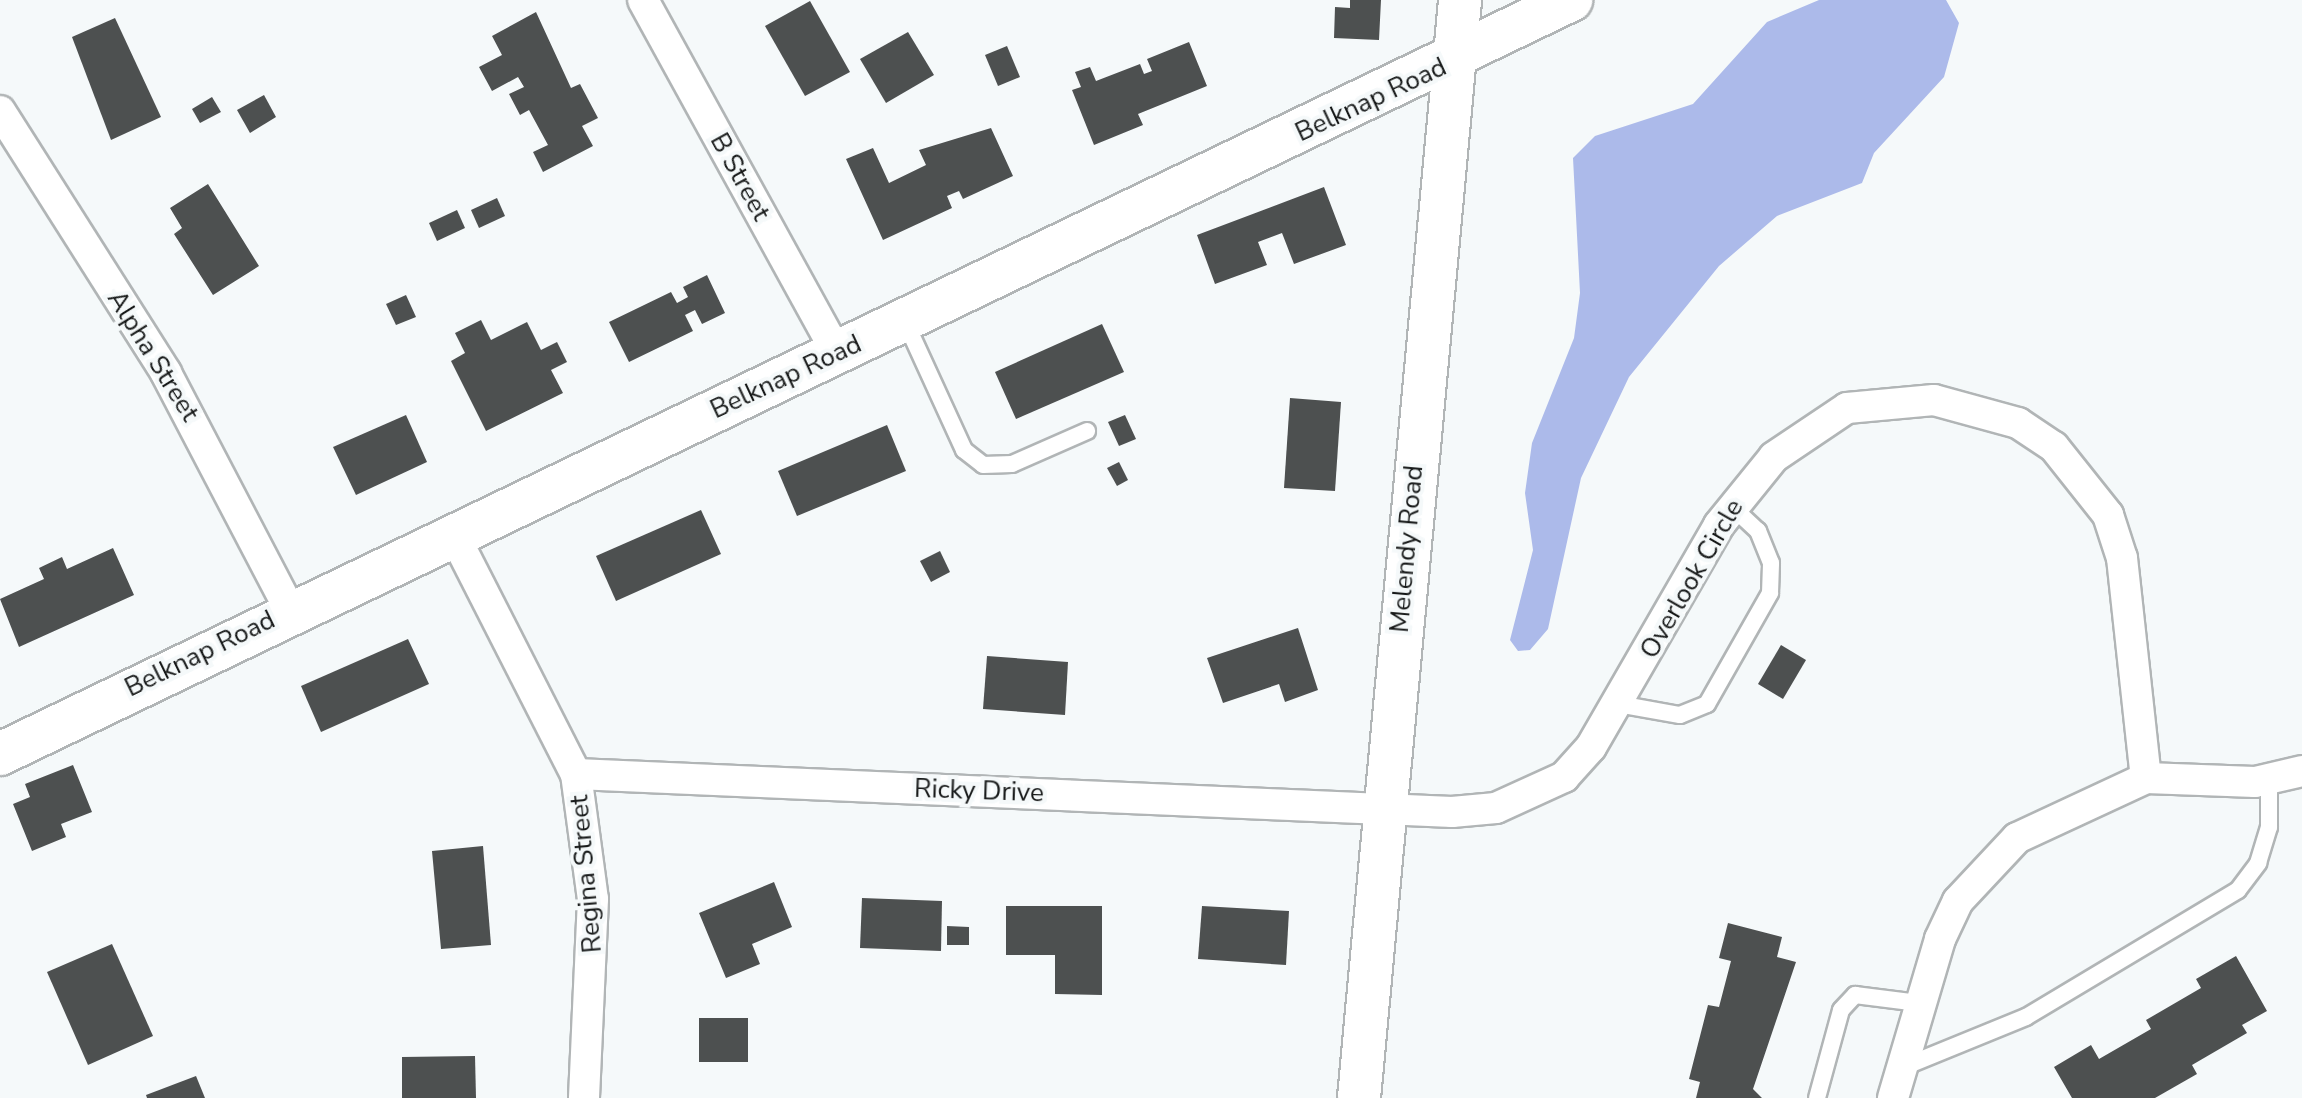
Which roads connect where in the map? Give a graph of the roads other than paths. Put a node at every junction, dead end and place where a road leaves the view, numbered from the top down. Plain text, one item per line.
1 (643, 0) edge
2 (1460, 0) edge
3 (1571, 0) edge
4 (1452, 61) junction
5 (0, 111) edge
6 (905, 321) junction
7 (837, 353) junction
8 (1087, 431) dead end
9 (1732, 507) junction
10 (454, 535) junction
11 (290, 610) junction
12 (1618, 704) junction
13 (0, 754) edge
14 (2302, 771) edge
15 (576, 774) junction
16 (2146, 778) junction
17 (2269, 779) junction
18 (1383, 808) junction
19 (1918, 1003) junction
20 (1900, 1069) junction
21 (584, 1098) edge
22 (1359, 1098) edge
23 (1817, 1098) edge
24 (1893, 1098) edge

1 - 7 street, B Street
2 - 4 street, Melendy Road
3 - 4 street, Belknap Road
4 - 6 street, Belknap Road
4 - 18 street, Melendy Road
5 - 11 street, Alpha Street
6 - 7 street, Belknap Road
6 - 8 lane
7 - 10 street, Belknap Road
9 - 12 street, Overlook Circle
9 - 12 lane
9 - 16 street, Overlook Circle
10 - 11 street, Belknap Road
10 - 15 street, Regina Street
11 - 13 street, Belknap Road
12 - 18 street, Overlook Circle
14 - 17 street
15 - 18 street, Ricky Drive
15 - 21 street, Regina Street
16 - 17 street
16 - 19 street
17 - 20 lane
18 - 22 street, Melendy Road
19 - 20 street
19 - 23 lane
20 - 24 street

